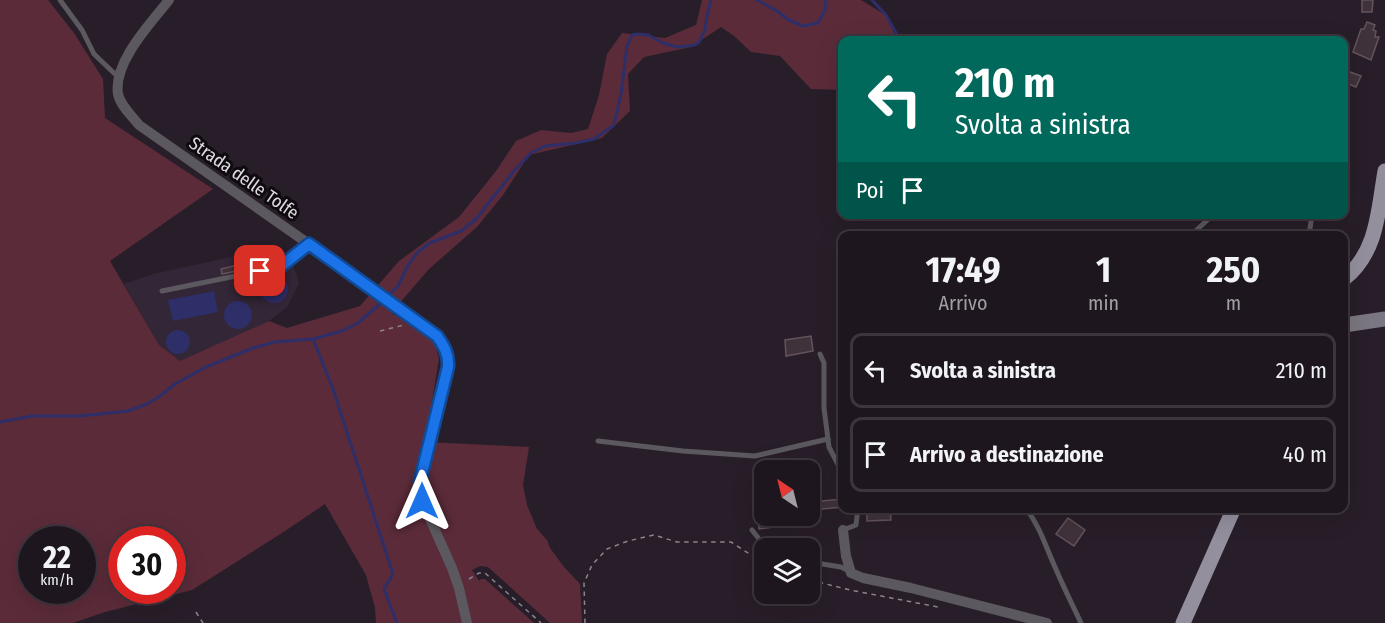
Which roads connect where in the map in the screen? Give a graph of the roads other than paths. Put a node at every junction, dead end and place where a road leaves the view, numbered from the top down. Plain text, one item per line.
1 (60, 0) edge
2 (169, 0) edge
3 (119, 78) junction
4 (1385, 171) edge
5 (1209, 219) edge
6 (1195, 231) edge
7 (309, 244) junction
8 (1348, 275) edge
9 (162, 291) dead end
10 (1385, 320) edge
11 (1348, 325) edge
12 (820, 354) dead end
13 (828, 439) junction
14 (598, 441) dead end
15 (838, 465) edge
16 (857, 513) edge
17 (1030, 513) edge
18 (1232, 513) edge
19 (752, 530) dead end
20 (843, 530) joint
21 (758, 538) edge
22 (820, 564) edge
23 (851, 573) junction
24 (467, 623) edge
25 (1047, 623) edge
26 (1081, 623) edge
27 (1183, 623) edge

1 - 3 lane
2 - 3 street
3 - 7 street, Strada delle Tolfe
4 - 8 main road
5 - 6 lane
7 - 9 lane
7 - 24 street, Strada delle Tolfe
10 - 11 street
12 - 13 lane
13 - 14 lane
13 - 15 lane
16 - 20 lane
17 - 26 lane
18 - 27 main road
19 - 21 lane
20 - 23 street
22 - 23 lane
23 - 25 street

